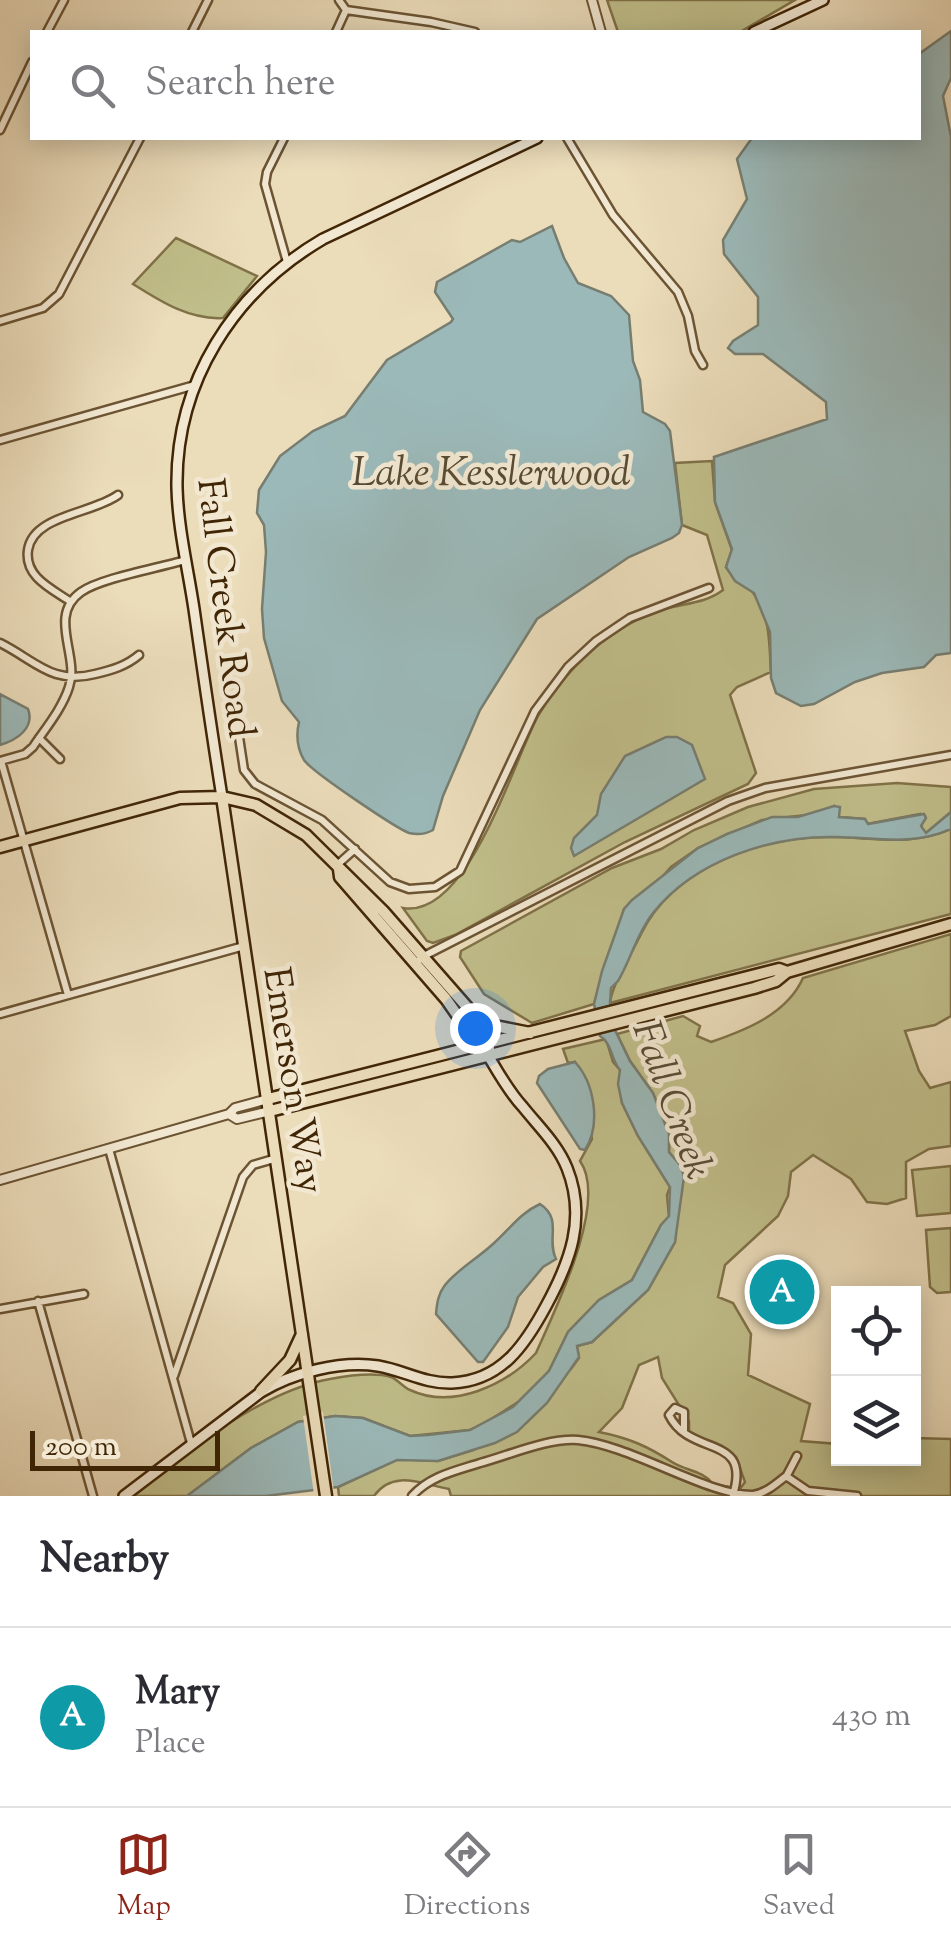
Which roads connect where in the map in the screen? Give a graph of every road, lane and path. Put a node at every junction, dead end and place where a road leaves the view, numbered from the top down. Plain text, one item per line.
1 (64, 0) edge
2 (208, 0) edge
3 (339, 0) edge
4 (592, 0) edge
5 (817, 1) edge
6 (346, 10) junction
7 (49, 30) edge
8 (193, 30) edge
9 (337, 30) edge
10 (466, 30) edge
11 (600, 30) edge
12 (758, 30) edge
13 (30, 66) edge
14 (0, 130) edge
15 (139, 140) edge
16 (283, 140) edge
17 (534, 140) edge
18 (569, 140) edge
19 (286, 262) junction
20 (0, 321) edge
21 (703, 365) dead end
22 (195, 385) junction
23 (0, 440) edge
24 (118, 495) dead end
25 (186, 560) junction
26 (709, 588) dead end
27 (71, 602) junction
28 (0, 643) edge
29 (139, 655) dead end
30 (72, 678) junction
31 (237, 724) dead end
32 (40, 738) junction
33 (951, 755) edge
34 (60, 759) dead end
35 (0, 761) edge
36 (222, 797) junction
37 (24, 840) junction
38 (0, 848) edge
39 (355, 850) junction
40 (338, 868) junction
41 (951, 924) edge
42 (244, 946) junction
43 (420, 960) junction
44 (68, 996) junction
45 (467, 1007) junction
46 (0, 1014) edge
47 (576, 1028) junction
48 (531, 1034) junction
49 (486, 1050) junction
50 (269, 1105) junction
51 (109, 1150) junction
52 (277, 1158) junction
53 (0, 1180) edge
54 (84, 1294) dead end
55 (38, 1301) junction
56 (0, 1309) edge
57 (302, 1334) junction
58 (308, 1373) junction
59 (174, 1377) junction
60 (261, 1392) junction
61 (684, 1430) dead end
62 (191, 1444) junction
63 (798, 1456) dead end
64 (786, 1477) junction
65 (734, 1495) edge
66 (93, 1496) edge
67 (124, 1496) edge
68 (326, 1496) edge
69 (412, 1496) edge
70 (857, 1496) edge

1 - 7 street
2 - 8 street
3 - 6 street
4 - 11 street
5 - 12 main road
6 - 9 street
6 - 10 street
13 - 14 street
15 - 20 street
16 - 19 street
17 - 19 main road, Fall Creek Road
18 - 21 street
19 - 22 main road, Fall Creek Road
22 - 23 street
22 - 25 main road, Fall Creek Road
24 - 27 street
25 - 27 street
25 - 36 main road, Fall Creek Road
26 - 39 street
27 - 30 street
28 - 30 street
29 - 30 street
30 - 32 street
31 - 39 street
32 - 34 street
32 - 35 street
33 - 43 street
35 - 37 street
36 - 37 main road
36 - 40 main road
36 - 42 main road, Emerson Way
37 - 38 main road
37 - 44 street
39 - 40 street
40 - 43 main road
41 - 47 main road
42 - 44 street
42 - 50 main road, Emerson Way
43 - 45 main road
43 - 49 main road
44 - 46 street
45 - 48 main road
45 - 49 main road
47 - 48 main road
47 - 49 main road
48 - 49 main road
49 - 50 main road
49 - 58 main road
50 - 51 street
50 - 52 main road, Emerson Way
51 - 53 street
51 - 59 street
52 - 57 main road, Emerson Way
52 - 59 street
54 - 55 street
55 - 56 street
55 - 66 street
57 - 58 main road, Emerson Way
57 - 60 main road
58 - 60 main road
58 - 68 main road, Emerson Way
59 - 62 street
60 - 62 main road
61 - 65 street
62 - 67 main road
63 - 64 street
64 - 65 street
64 - 70 street
65 - 69 street

